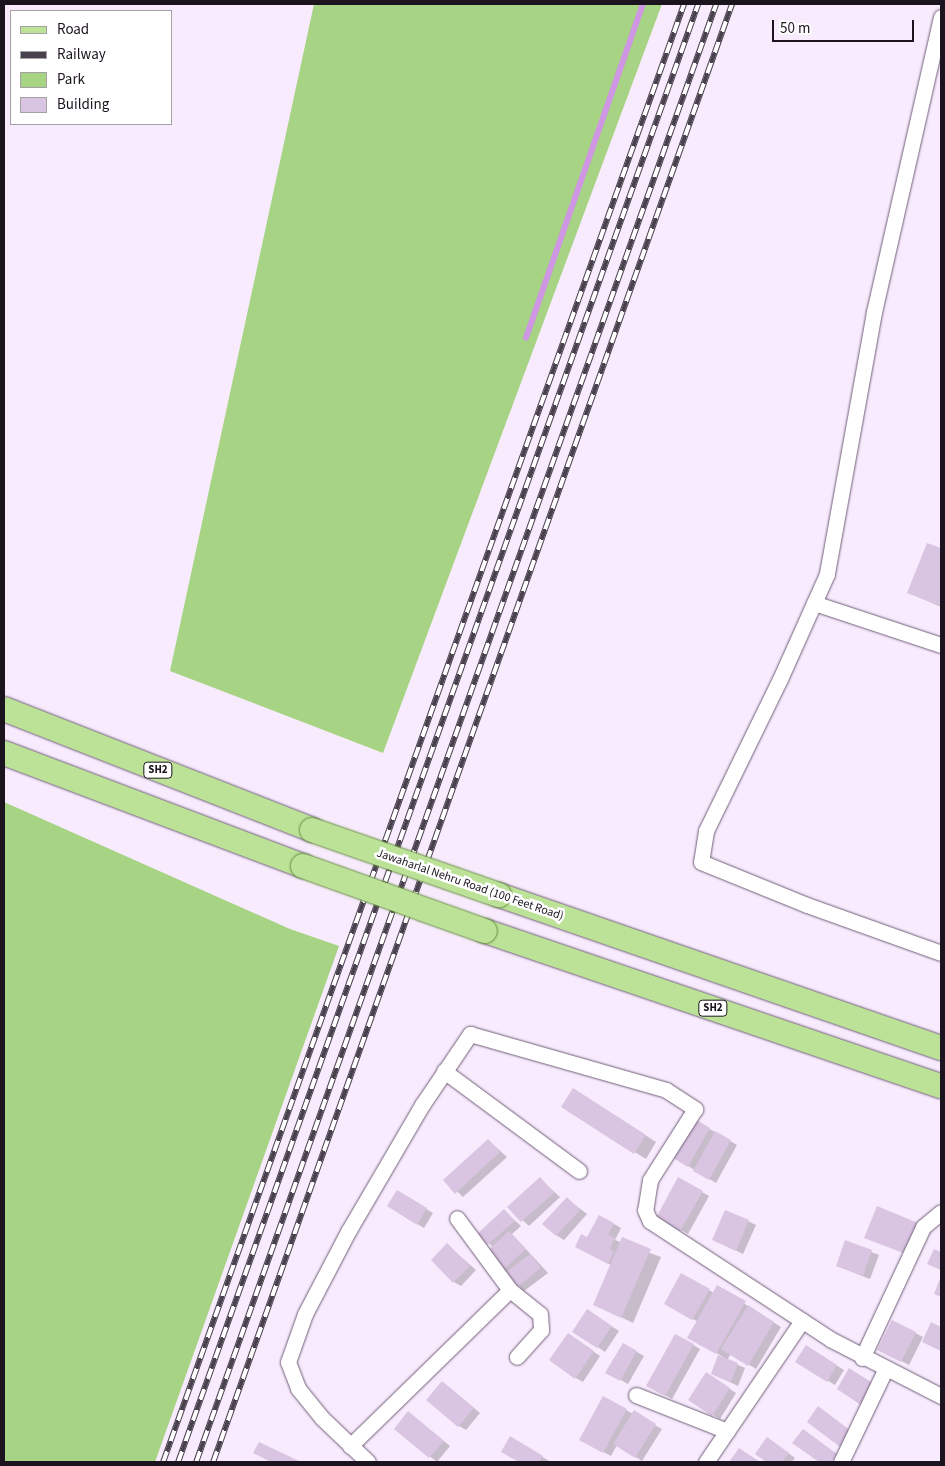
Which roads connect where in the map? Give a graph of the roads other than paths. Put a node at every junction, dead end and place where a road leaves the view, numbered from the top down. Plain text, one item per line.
1 (941, 17) edge
2 (814, 603) junction
3 (941, 645) edge
4 (4, 709) edge
5 (4, 753) edge
6 (941, 953) edge
7 (941, 1048) edge
8 (444, 1071) junction
9 (941, 1086) edge
10 (579, 1171) dead end
11 (941, 1212) edge
12 (457, 1218) dead end
13 (510, 1290) junction
14 (802, 1321) junction
15 (517, 1357) dead end
16 (862, 1358) junction
17 (885, 1370) junction
18 (636, 1395) dead end
19 (941, 1396) edge
20 (727, 1431) junction
21 (350, 1446) junction
22 (368, 1462) edge
23 (706, 1462) edge
24 (841, 1462) edge

1 - 2 street
2 - 3 street
2 - 6 street
4 - 7 main road, Jawaharlal Nehru Road (100 Feet Road) / SH2, bridge
5 - 9 main road, SH2, bridge
8 - 10 street
8 - 14 street
8 - 21 street
11 - 16 street
12 - 13 street
13 - 15 street
13 - 21 street
14 - 16 street
14 - 20 street
16 - 17 street
17 - 19 street
17 - 24 street
18 - 20 street
20 - 23 street
21 - 22 street

